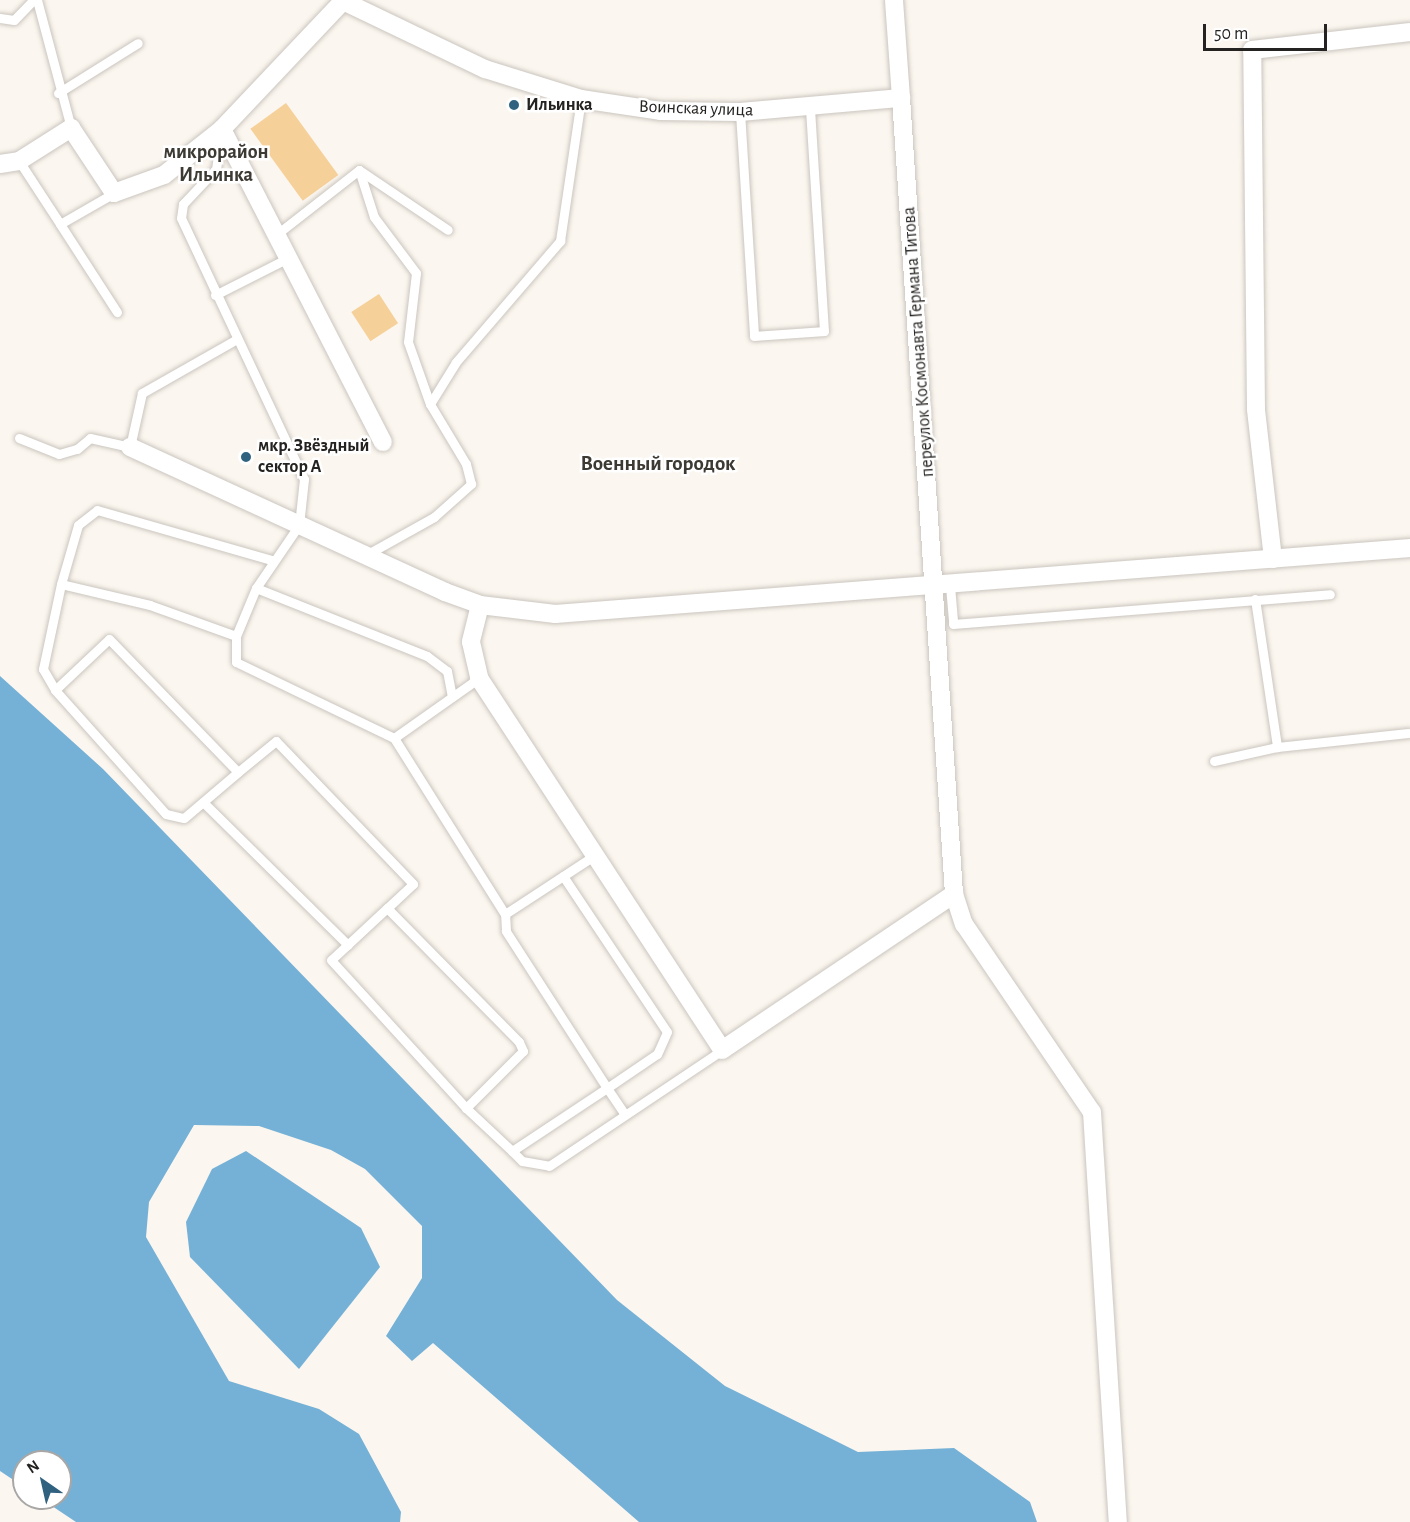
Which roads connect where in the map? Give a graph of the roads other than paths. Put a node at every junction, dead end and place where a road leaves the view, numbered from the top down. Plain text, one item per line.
1 (35, 0) edge
2 (894, 0) edge
3 (342, 1) edge
4 (0, 18) edge
5 (1410, 32) edge
6 (138, 43) dead end
7 (58, 93) junction
8 (901, 98) junction
9 (581, 99) junction
10 (810, 108) junction
11 (740, 112) junction
12 (71, 128) junction
13 (222, 129) junction
14 (19, 161) junction
15 (0, 164) edge
16 (359, 170) junction
17 (114, 193) junction
18 (60, 224) junction
19 (448, 230) dead end
20 (277, 234) junction
21 (288, 258) junction
22 (215, 295) junction
23 (117, 312) dead end
24 (237, 339) junction
25 (430, 404) junction
26 (19, 438) dead end
27 (383, 442) dead end
28 (130, 447) junction
29 (299, 525) junction
30 (1410, 548) edge
31 (366, 555) junction
32 (271, 560) junction
33 (1273, 560) junction
34 (61, 584) junction
35 (943, 586) junction
36 (256, 588) junction
37 (1330, 594) dead end
38 (1256, 599) junction
39 (480, 605) junction
40 (236, 636) junction
41 (479, 678) junction
42 (55, 690) junction
43 (452, 697) junction
44 (1408, 734) dead end
45 (394, 738) junction
46 (1277, 747) junction
47 (1214, 761) dead end
48 (238, 772) junction
49 (204, 803) junction
50 (595, 855) junction
51 (563, 876) junction
52 (954, 894) junction
53 (387, 908) junction
54 (505, 914) junction
55 (348, 945) junction
56 (722, 1050) junction
57 (607, 1088) junction
58 (466, 1108) junction
59 (626, 1115) junction
60 (512, 1151) junction
61 (1118, 1522) edge

1 - 4 lane
1 - 7 lane
2 - 8 street
3 - 9 street, Воинская улица
3 - 13 street
5 - 33 street
6 - 7 lane
7 - 12 lane
8 - 10 street, Воинская улица
8 - 35 street, переулок Космонавта Германа Титова
9 - 11 street, Воинская улица
9 - 25 lane
10 - 11 street, Воинская улица
10 - 11 lane
12 - 14 street
12 - 17 street
13 - 17 street
13 - 20 street
13 - 22 lane
14 - 15 street
14 - 18 lane
16 - 19 lane
16 - 20 lane
16 - 25 lane
17 - 18 lane
18 - 23 lane
20 - 21 street
21 - 22 lane
21 - 27 street
22 - 24 lane
24 - 28 lane
24 - 29 lane
25 - 31 lane
26 - 28 lane
28 - 29 street
29 - 31 street
29 - 32 lane
30 - 33 street
31 - 39 street
32 - 34 lane
32 - 36 lane
33 - 35 street
34 - 40 lane
34 - 42 lane
35 - 38 lane
35 - 39 street
35 - 52 street, переулок Космонавта Германа Титова
36 - 40 lane
36 - 43 lane
37 - 38 lane
38 - 46 lane
39 - 41 street
40 - 45 lane
41 - 43 lane
41 - 50 street
42 - 48 lane
42 - 49 lane
43 - 45 lane
44 - 46 lane
45 - 54 lane
46 - 47 lane
48 - 49 lane
48 - 53 lane
49 - 55 lane
50 - 51 lane
50 - 56 street
51 - 54 lane
51 - 57 lane
52 - 56 street
52 - 61 street, переулок Космонавта Германа Титова
53 - 55 lane
53 - 58 lane
54 - 57 lane
55 - 58 lane
56 - 59 lane
57 - 59 lane
57 - 60 lane
58 - 60 lane
59 - 60 lane

